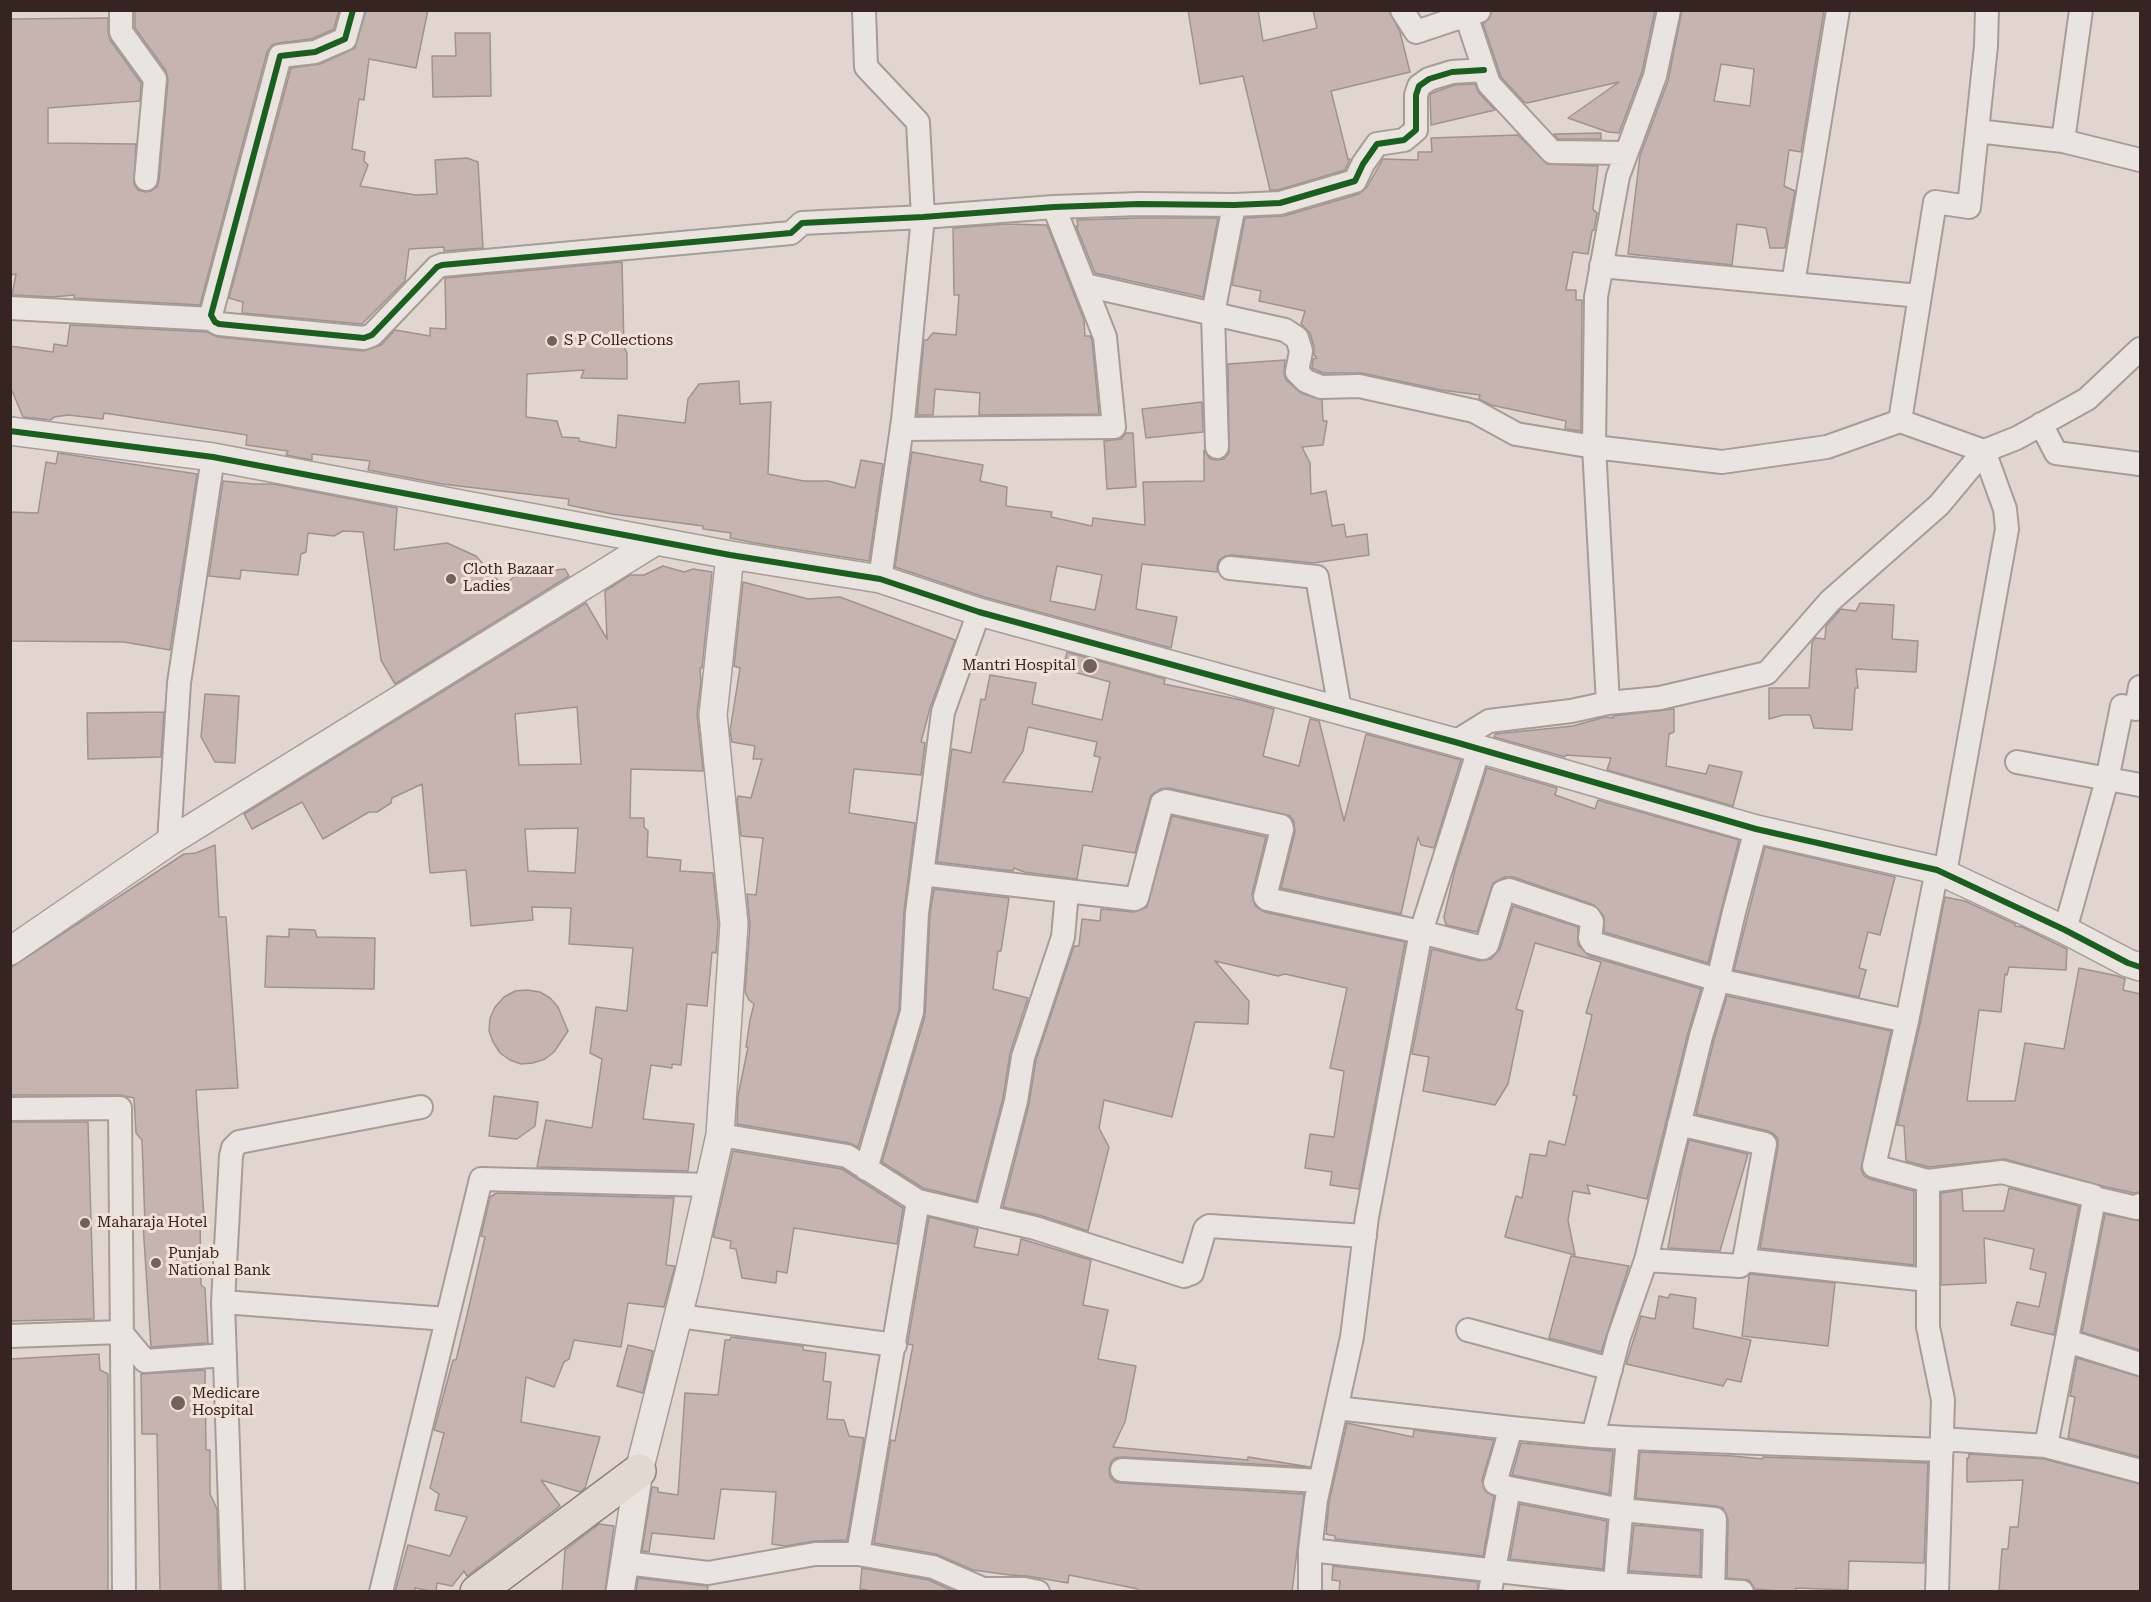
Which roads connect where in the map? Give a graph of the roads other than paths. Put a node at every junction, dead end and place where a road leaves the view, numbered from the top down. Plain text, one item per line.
1 (121, 10) edge
2 (353, 10) edge
3 (864, 10) edge
4 (1402, 10) edge
5 (1669, 10) edge
6 (1838, 10) edge
7 (1987, 10) edge
8 (2080, 10) edge
9 (1473, 13) edge
10 (1484, 70) junction
11 (1977, 131) junction
12 (2063, 141) junction
13 (1626, 153) junction
14 (2140, 160) edge
15 (146, 179) dead end
16 (1234, 205) junction
17 (1054, 207) junction
18 (923, 218) junction
19 (1601, 266) junction
20 (1793, 284) junction
21 (1085, 285) junction
22 (1920, 296) junction
23 (10, 308) edge
24 (1213, 314) junction
25 (212, 319) junction
26 (2140, 349) edge
27 (1900, 421) junction
28 (2041, 424) junction
29 (902, 429) junction
30 (10, 431) edge
31 (1217, 447) dead end
32 (1594, 447) junction
33 (1984, 451) junction
34 (213, 457) junction
35 (2140, 464) edge
36 (656, 541) junction
37 (730, 555) junction
38 (1230, 568) dead end
39 (880, 579) junction
40 (979, 612) junction
41 (2140, 687) edge
42 (1608, 703) junction
43 (1340, 710) junction
44 (1467, 745) junction
45 (2017, 762) dead end
46 (2107, 780) junction
47 (2140, 785) edge
48 (1756, 829) junction
49 (169, 842) junction
50 (1941, 872) junction
51 (922, 874) junction
52 (1067, 892) junction
53 (2065, 930) junction
54 (1421, 932) junction
55 (10, 951) edge
56 (2140, 967) edge
57 (1718, 980) junction
58 (1907, 1021) junction
59 (421, 1107) dead end
60 (10, 1109) edge
61 (1679, 1124) junction
62 (720, 1135) junction
63 (866, 1169) junction
64 (1928, 1181) junction
65 (709, 1185) junction
66 (2094, 1198) junction
67 (918, 1201) junction
68 (2140, 1205) edge
69 (986, 1217) junction
70 (1365, 1236) junction
71 (1646, 1260) junction
72 (1744, 1260) junction
73 (1928, 1280) junction
74 (224, 1302) junction
75 (678, 1316) junction
76 (447, 1319) junction
77 (1468, 1330) dead end
78 (121, 1332) junction
79 (10, 1336) edge
80 (2067, 1341) junction
81 (895, 1344) junction
82 (225, 1355) junction
83 (2140, 1364) edge
84 (1611, 1369) junction
85 (1337, 1408) junction
86 (1511, 1428) junction
87 (1593, 1436) junction
88 (1628, 1438) junction
89 (1942, 1445) junction
90 (2046, 1446) junction
91 (1122, 1470) dead end
92 (639, 1471) junction
93 (2140, 1471) edge
94 (1320, 1481) junction
95 (1509, 1488) junction
96 (1622, 1510) junction
97 (1310, 1550) junction
98 (858, 1554) junction
99 (626, 1563) junction
100 (1491, 1581) edge
101 (1614, 1588) edge
102 (983, 1590) edge
103 (1713, 1591) edge
104 (124, 1592) edge
105 (233, 1592) edge
106 (381, 1592) edge
107 (477, 1592) edge
108 (620, 1592) edge
109 (1038, 1592) edge
110 (1310, 1592) edge
111 (1742, 1592) edge
112 (1937, 1592) edge

1 - 15 street
2 - 25 street
3 - 18 street
4 - 9 street
5 - 13 street
6 - 20 street
7 - 11 street
8 - 12 street
9 - 10 street
10 - 13 street
10 - 16 street
11 - 12 street
11 - 22 street
12 - 14 street
13 - 19 street
16 - 17 street
16 - 24 street
17 - 18 street
17 - 21 street
18 - 25 street
18 - 29 street
19 - 20 street
19 - 32 street
20 - 22 street
21 - 24 street
21 - 29 street
22 - 27 street
23 - 25 street
24 - 31 street
24 - 32 street
26 - 28 street
27 - 32 street
27 - 33 street
28 - 33 street
28 - 35 street
29 - 39 street
30 - 34 street
32 - 42 street
33 - 42 street
33 - 50 street
34 - 36 street
34 - 49 street
36 - 37 street
36 - 49 street
37 - 39 street
37 - 62 street
38 - 43 street
39 - 40 street
40 - 43 street
40 - 51 street
41 - 46 street
42 - 44 street
43 - 44 street
44 - 48 street
44 - 54 street
45 - 46 street
46 - 47 street
46 - 53 street
48 - 50 street
48 - 57 street
49 - 55 street
50 - 53 street
50 - 58 street
51 - 52 street
51 - 63 street
52 - 54 street
52 - 69 street
53 - 56 street
54 - 57 street
54 - 70 street
57 - 58 street
57 - 61 street
58 - 64 street
59 - 74 street
60 - 78 street
61 - 71 street
61 - 72 street
62 - 63 street
62 - 65 street
63 - 67 street
64 - 66 street
64 - 73 street
65 - 75 street
65 - 76 street
66 - 68 street
66 - 80 street
67 - 69 street
67 - 81 street
69 - 70 street
70 - 85 street
71 - 72 street
71 - 84 street
72 - 73 street
73 - 89 street
74 - 76 street
74 - 82 street
75 - 81 street
75 - 92 street
76 - 106 street
77 - 84 street
78 - 79 street
78 - 82 street
78 - 104 street
80 - 83 street
80 - 90 street
81 - 98 street
82 - 105 street
84 - 87 street
85 - 86 street
85 - 94 street
86 - 87 street
86 - 95 street
87 - 88 street
88 - 89 street
88 - 96 street
89 - 90 street
89 - 112 street
90 - 93 street
91 - 94 street
92 - 99 street
92 - 107 main road
94 - 97 street
95 - 96 street
95 - 100 street
96 - 101 street
96 - 103 street
97 - 100 street
97 - 110 street
98 - 99 street
98 - 102 street
99 - 108 street
100 - 101 street
101 - 103 street
102 - 109 street
103 - 111 street

